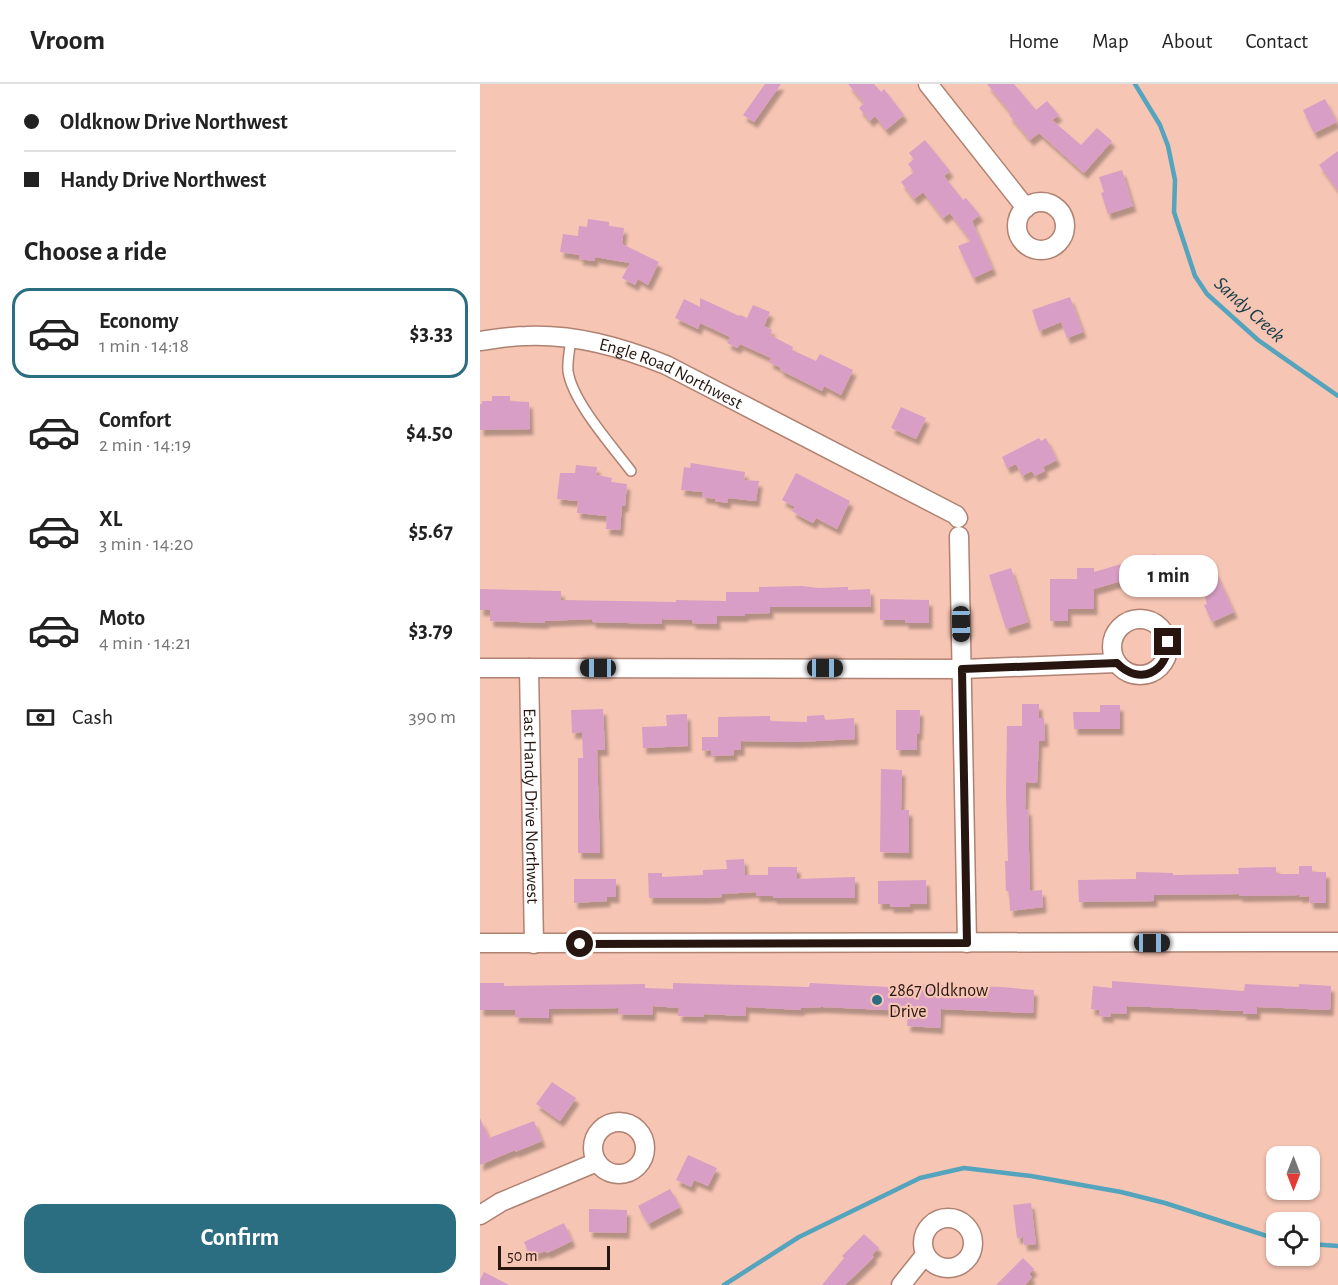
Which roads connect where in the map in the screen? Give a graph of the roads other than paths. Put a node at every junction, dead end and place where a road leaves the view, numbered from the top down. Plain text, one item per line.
1 (928, 84) edge
2 (1026, 208) dead end
3 (571, 338) junction
4 (480, 341) edge
5 (631, 471) dead end
6 (1117, 663) dead end
7 (480, 668) edge
8 (530, 668) junction
9 (962, 669) junction
10 (1338, 942) edge
11 (480, 943) edge
12 (967, 943) junction
13 (534, 944) junction
14 (597, 1162) dead end
15 (480, 1215) edge
16 (925, 1255) dead end
17 (901, 1285) edge

1 - 2 street
3 - 4 street, Engle Road Northwest
3 - 5 lane
3 - 9 street, Engle Road Northwest
6 - 9 street
7 - 8 street
8 - 9 street
8 - 13 street, East Handy Drive Northwest
9 - 12 street
10 - 12 street
11 - 13 street
12 - 13 street
14 - 15 street
16 - 17 street

